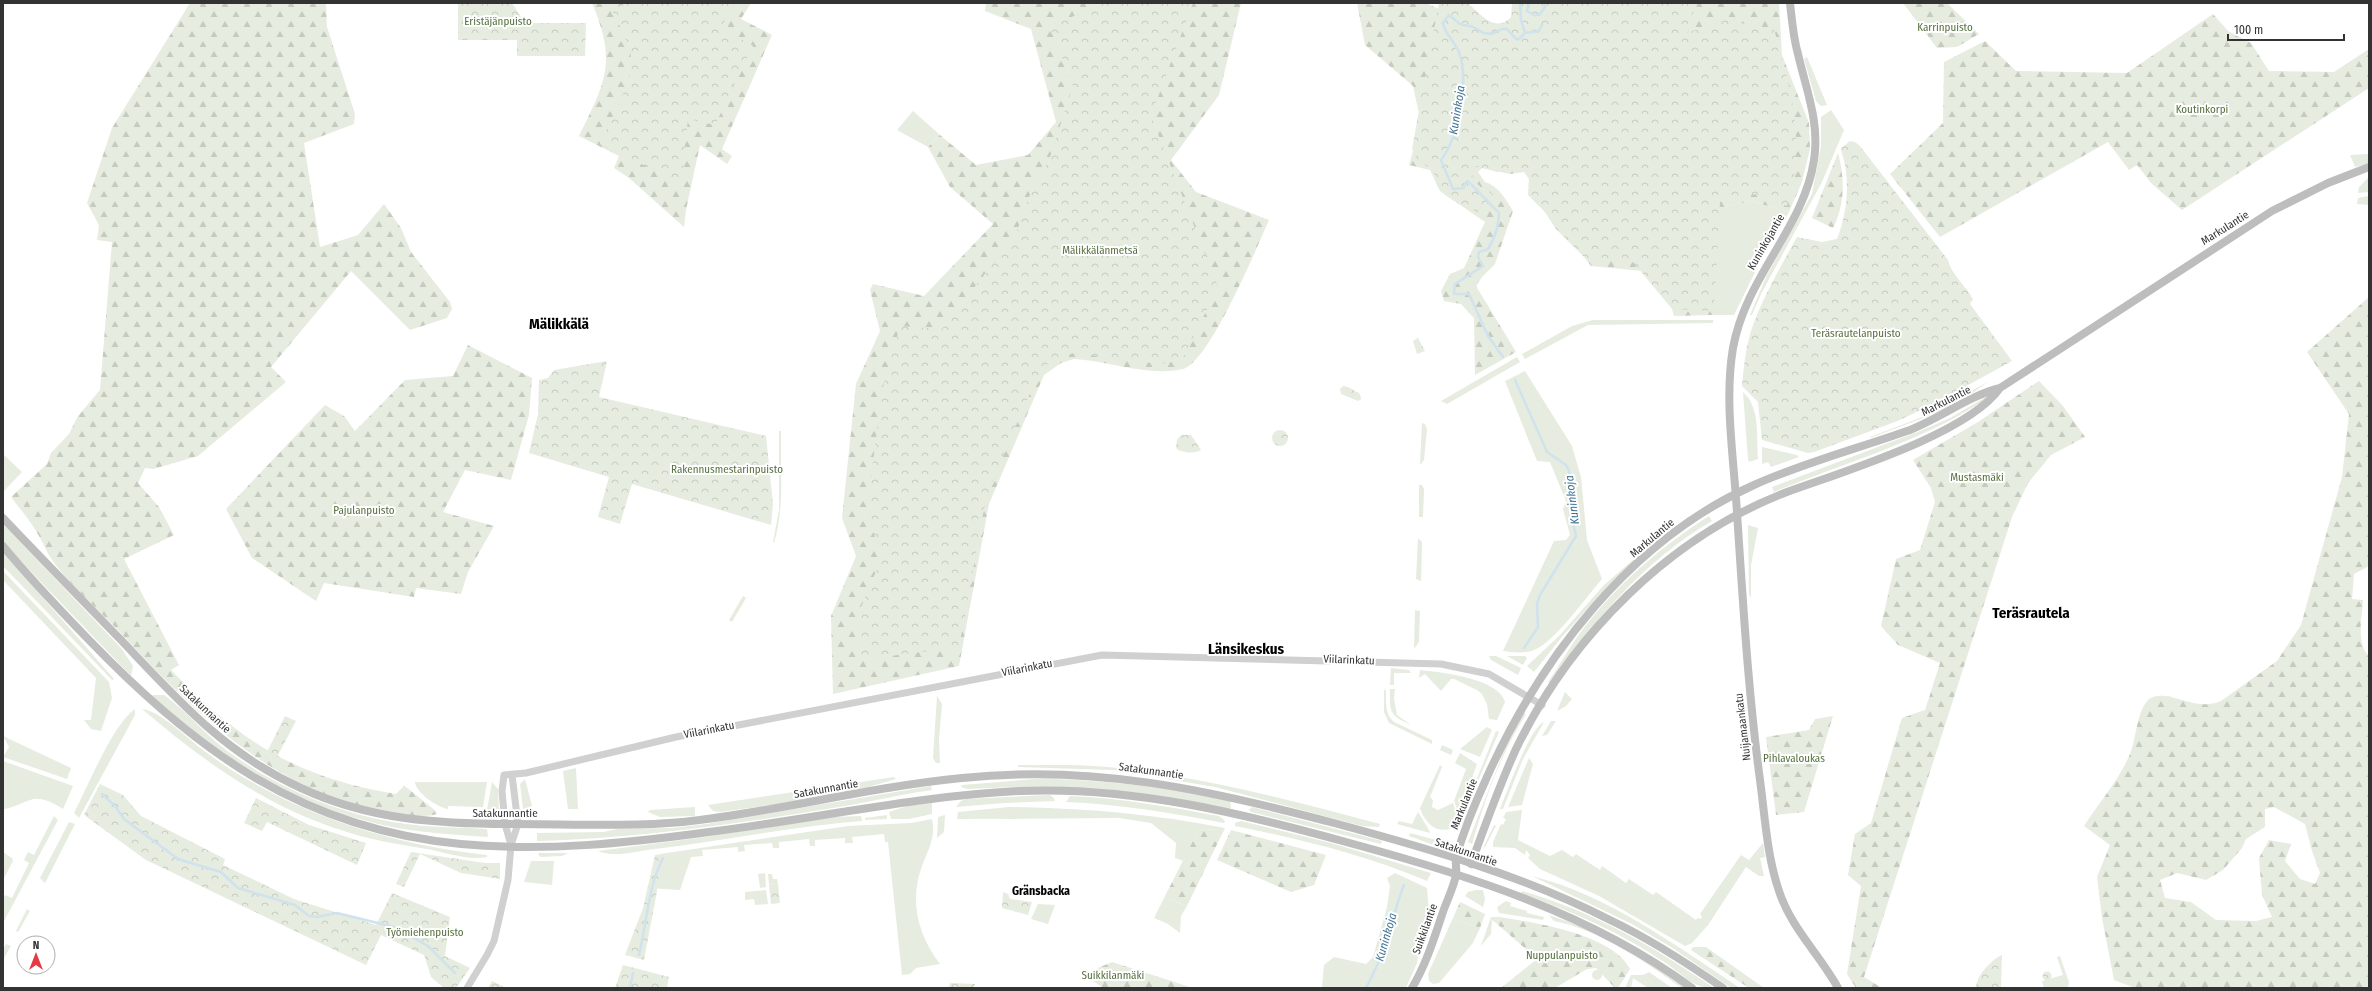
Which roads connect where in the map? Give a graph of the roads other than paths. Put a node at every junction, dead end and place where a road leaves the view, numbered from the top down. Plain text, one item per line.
1 (1790, 3) edge
2 (2369, 167) edge
3 (2000, 388) junction
4 (1736, 494) junction
5 (1738, 515) junction
6 (3, 518) edge
7 (3, 546) edge
8 (1528, 697) junction
9 (1542, 705) junction
10 (512, 775) junction
11 (506, 824) junction
12 (518, 824) junction
13 (511, 846) junction
14 (1456, 860) junction
15 (1471, 864) junction
16 (1456, 875) junction
17 (467, 988) edge
18 (1412, 988) edge
19 (1692, 988) edge
20 (1723, 988) edge
21 (1838, 988) edge

1 - 4 main road, Kuninkojantie
2 - 3 main road, Markulantie
3 - 4 main road, Markulantie
3 - 5 main road, Markulantie
4 - 5 main road, Nuijamaankatu
4 - 8 main road, Markulantie
5 - 9 main road, Markulantie
5 - 21 main road, Nuijamaankatu
6 - 11 main road, Satakunnantie
7 - 13 main road
8 - 9 street, Viilarinkatu
8 - 10 street, Viilarinkatu
8 - 14 main road, Markulantie
9 - 15 main road, Markulantie
10 - 11 street, Viilarinkatu
10 - 12 street
11 - 12 main road, Satakunnantie
11 - 13 street, Viilarinkatu
12 - 13 street
12 - 14 main road, Satakunnantie
13 - 16 main road
13 - 17 street
14 - 15 main road, Satakunnantie
14 - 16 main road, Suikkilantie
15 - 16 main road
15 - 20 main road, Satakunnantie
16 - 18 main road, Suikkilantie
16 - 19 main road

